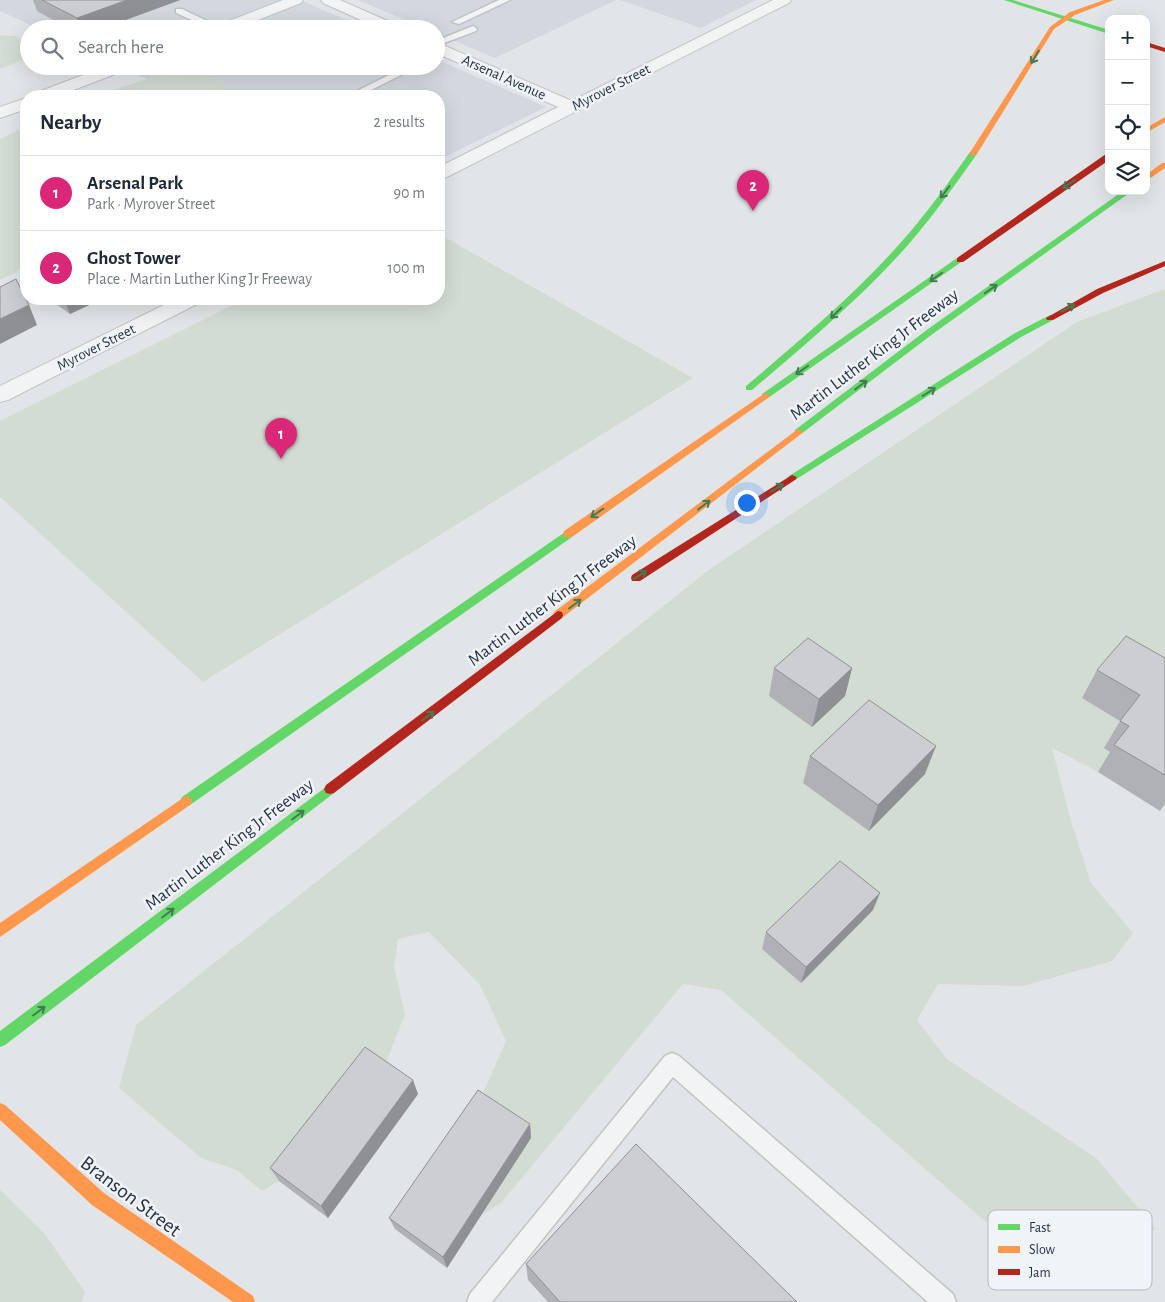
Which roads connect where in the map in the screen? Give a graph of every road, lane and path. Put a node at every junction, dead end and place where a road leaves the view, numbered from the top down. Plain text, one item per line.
1 (296, 0) edge
2 (328, 0) edge
3 (506, 0) edge
4 (784, 0) edge
5 (1007, 0) edge
6 (1111, 0) edge
7 (179, 11) dead end
8 (1062, 17) junction
9 (200, 20) edge
10 (244, 20) edge
11 (374, 20) edge
12 (456, 22) dead end
13 (473, 29) dead end
14 (1105, 31) edge
15 (1150, 45) edge
16 (445, 46) edge
17 (1165, 50) edge
18 (445, 53) edge
19 (99, 75) edge
20 (396, 75) edge
21 (60, 90) edge
22 (364, 90) edge
23 (20, 105) edge
24 (572, 106) junction
25 (0, 113) edge
26 (1165, 119) edge
27 (1150, 128) edge
28 (1105, 159) edge
29 (1165, 165) edge
30 (445, 171) edge
31 (1150, 176) edge
32 (1122, 195) edge
33 (1165, 263) edge
34 (180, 305) edge
35 (0, 395) edge
36 (741, 395) dead end
37 (719, 414) dead end
38 (622, 496) junction
39 (623, 586) dead end
40 (581, 612) dead end
41 (480, 676) junction
42 (0, 931) edge
43 (0, 1040) edge
44 (0, 1110) edge
45 (247, 1302) edge
46 (478, 1302) edge
47 (945, 1302) edge

1 - 10 street
2 - 11 street
3 - 12 lane
4 - 24 street, Myrover Street
5 - 8 main road
6 - 8 main road
7 - 9 lane
8 - 14 main road
8 -> 36 main road
13 - 16 lane
15 - 17 main road
18 - 24 street, Arsenal Avenue
19 - 21 street
20 - 22 lane
23 - 25 street
24 - 30 street, Myrover Street
26 - 27 main road
28 -> 38 main road, Martin Luther King Jr Freeway
29 - 31 main road
41 -> 32 main road, Martin Luther King Jr Freeway
39 -> 33 main road
34 - 35 street, Myrover Street
37 - 38 main road
38 -> 42 main road, Martin Luther King Jr Freeway
40 - 41 main road
43 -> 41 main road, Martin Luther King Jr Freeway
44 - 45 main road, Branson Street
46 - 47 lane

